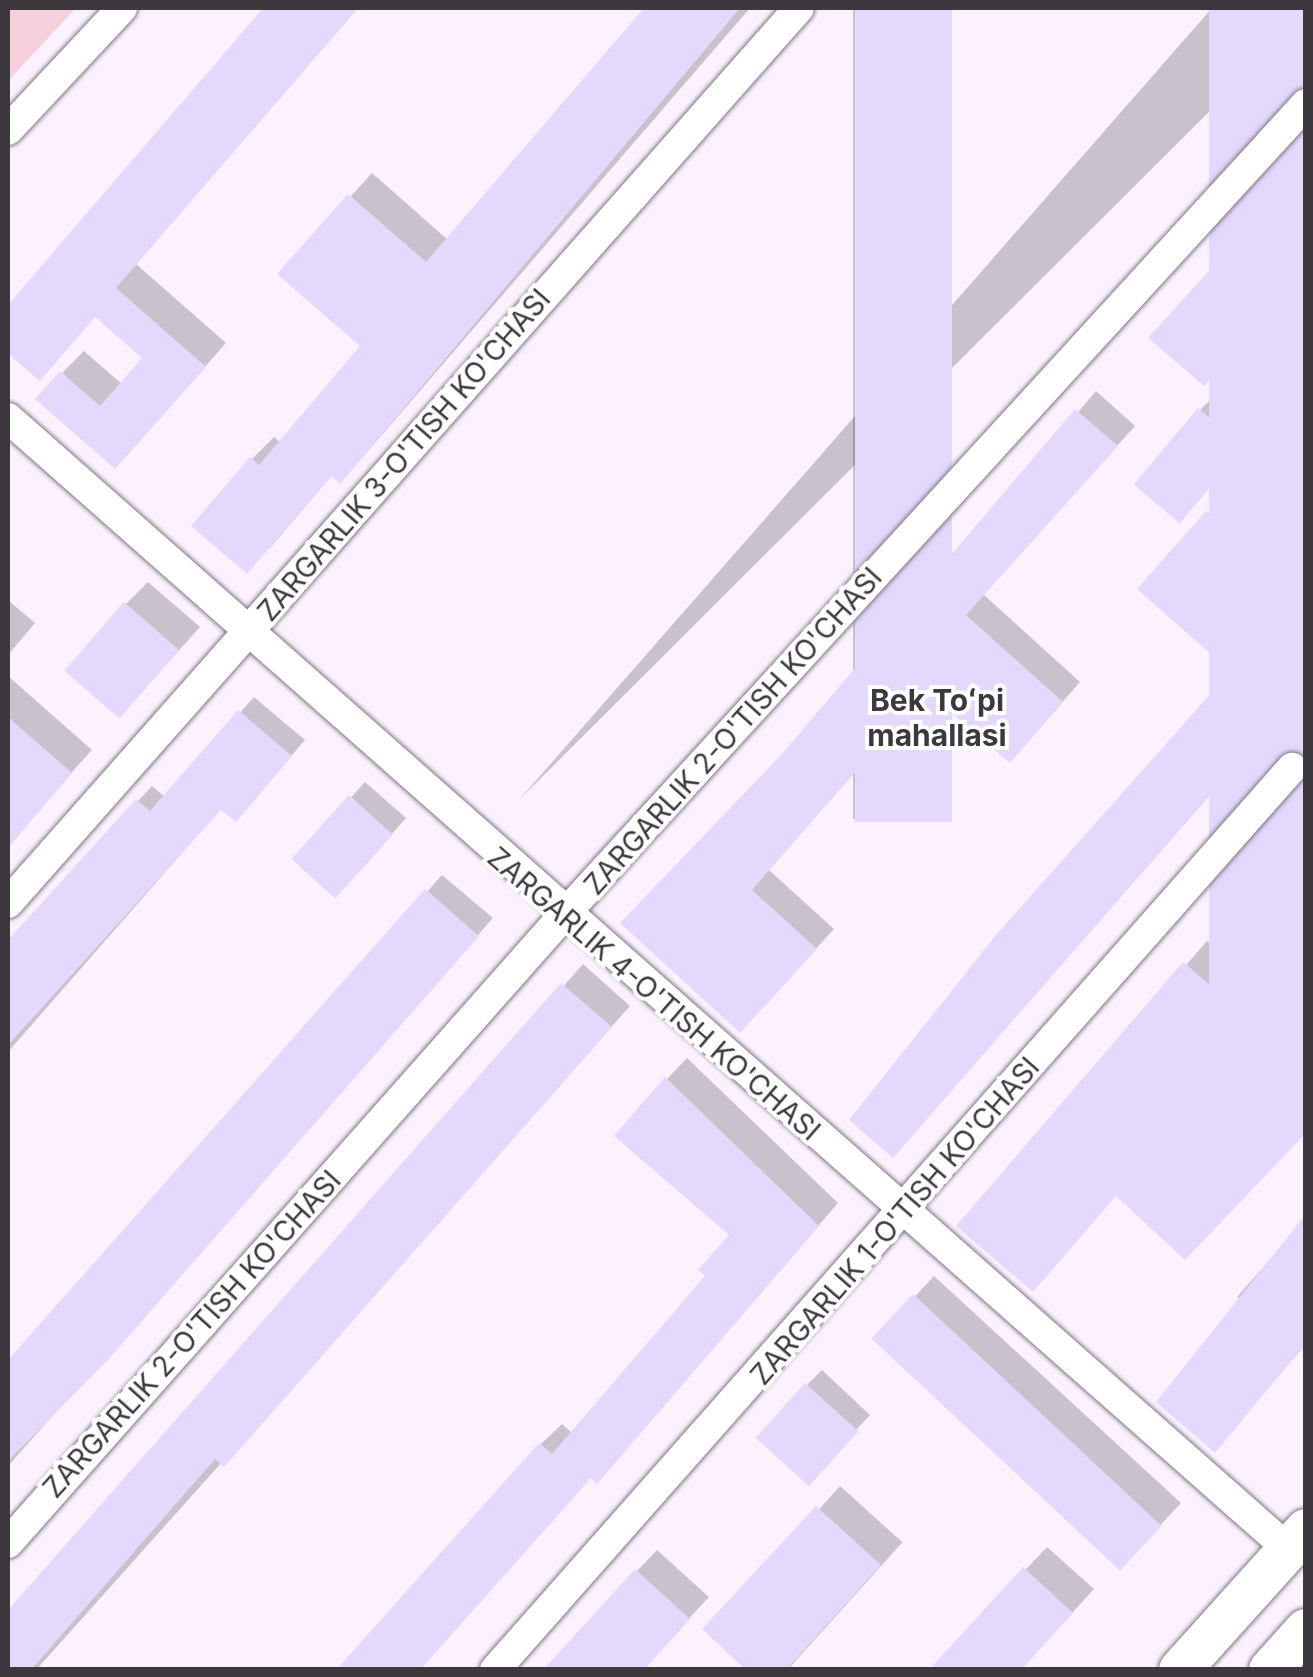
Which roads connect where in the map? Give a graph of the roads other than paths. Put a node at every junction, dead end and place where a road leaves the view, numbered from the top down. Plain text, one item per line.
1 (122, 8) edge
2 (799, 8) edge
3 (1306, 104) edge
4 (8, 130) edge
5 (8, 418) edge
6 (246, 633) junction
7 (1292, 768) dead end
8 (8, 902) edge
9 (562, 916) junction
10 (905, 1212) junction
11 (8, 1542) edge
12 (1300, 1548) edge
13 (1306, 1630) edge
14 (495, 1670) edge
15 (1180, 1670) edge
16 (1270, 1670) edge

1 - 4 street
2 - 6 street, ZARGARLIK 3-O'TISH KO'CHASI
3 - 9 street, ZARGARLIK 2-O'TISH KO'CHASI
5 - 6 street, ZARGARLIK 4-O'TISH KO'CHASI
6 - 8 street, ZARGARLIK 3-O'TISH KO'CHASI
6 - 9 street, ZARGARLIK 4-O'TISH KO'CHASI
7 - 10 street, ZARGARLIK 1-O'TISH KO'CHASI
9 - 10 street, ZARGARLIK 4-O'TISH KO'CHASI
9 - 11 street, ZARGARLIK 2-O'TISH KO'CHASI
10 - 12 street, ZARGARLIK 4-O'TISH KO'CHASI
10 - 14 street, ZARGARLIK 1-O'TISH KO'CHASI
12 - 15 main road
13 - 16 main road

